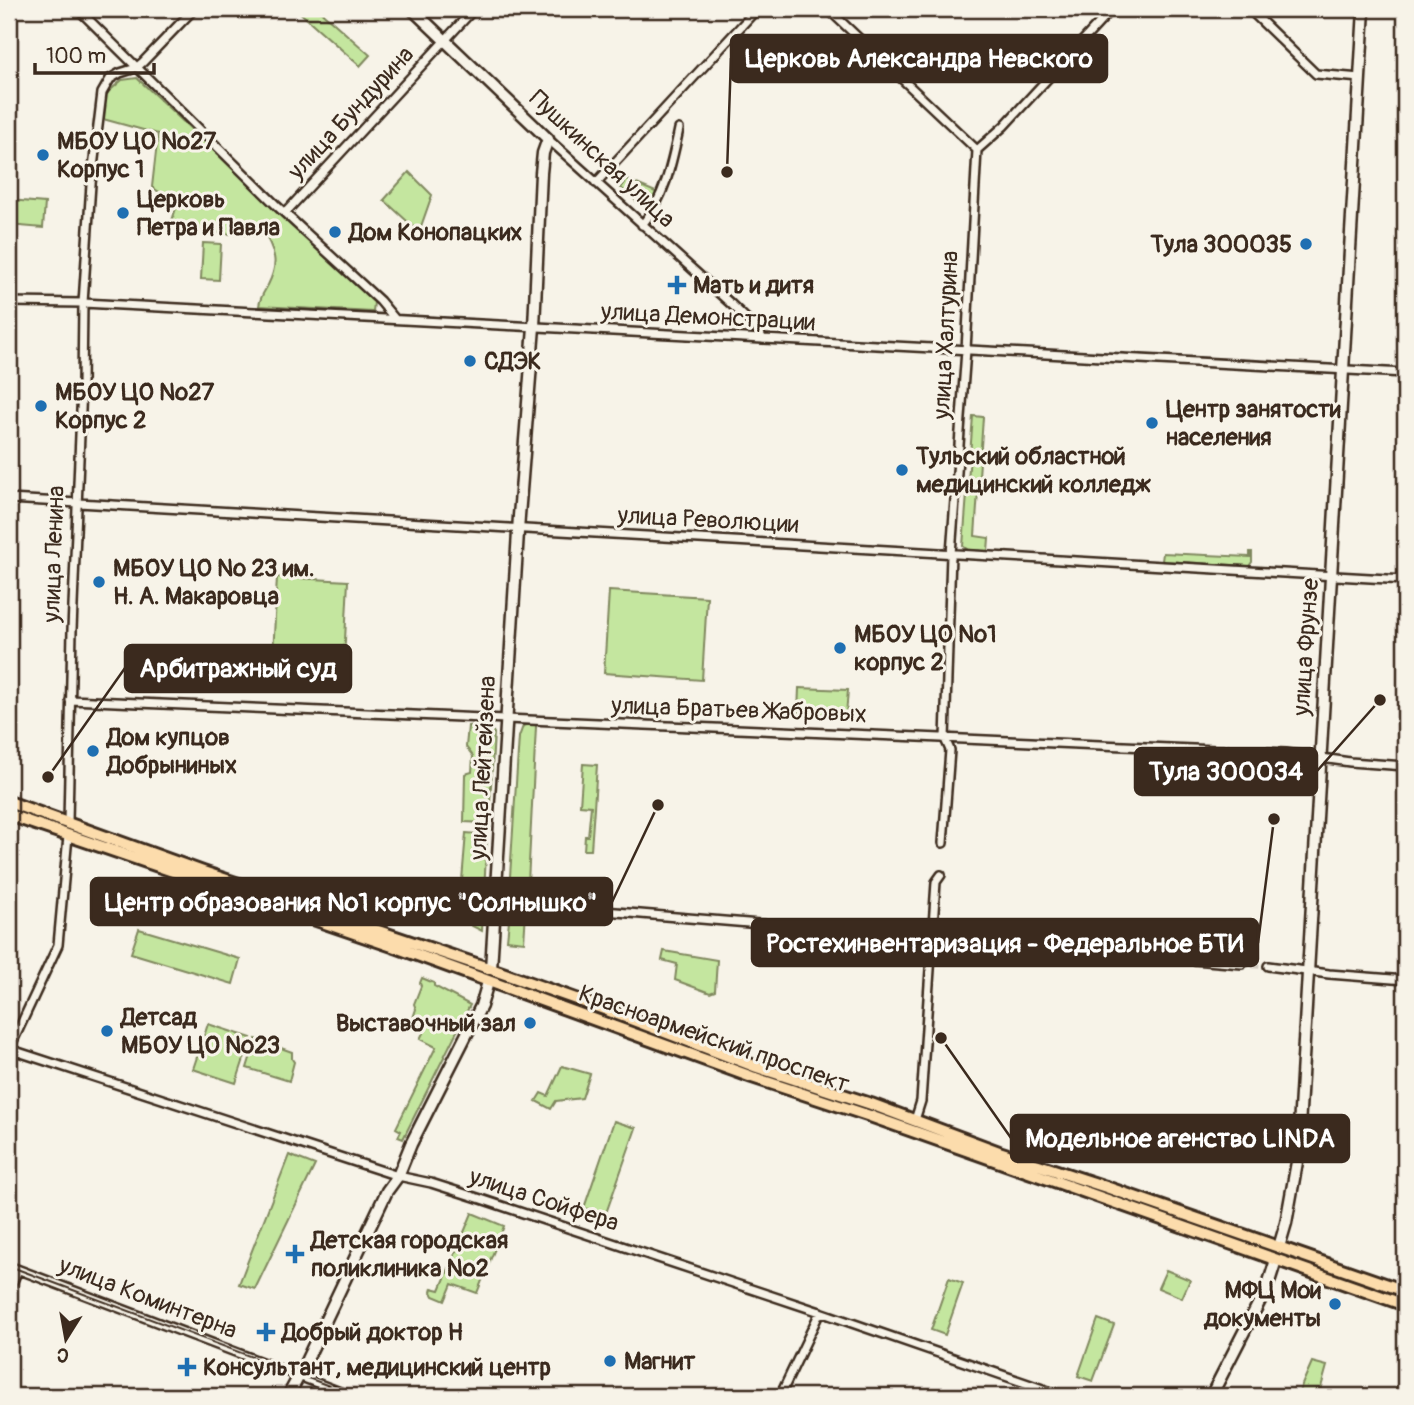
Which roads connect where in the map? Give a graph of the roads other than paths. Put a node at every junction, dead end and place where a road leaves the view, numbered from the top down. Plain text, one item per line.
1 (78, 9) edge
2 (194, 9) edge
3 (412, 9) edge
4 (474, 9) edge
5 (757, 9) edge
6 (828, 9) edge
7 (1112, 9) edge
8 (1250, 9) edge
9 (1364, 9) edge
10 (444, 40) junction
11 (136, 68) junction
12 (1360, 78) junction
13 (679, 129) dead end
14 (548, 139) junction
15 (977, 150) junction
16 (596, 183) junction
17 (285, 213) junction
18 (642, 225) junction
19 (9, 302) edge
20 (83, 303) junction
21 (395, 319) junction
22 (534, 327) junction
23 (763, 339) junction
24 (966, 350) junction
25 (1343, 370) junction
26 (1405, 373) edge
27 (9, 499) edge
28 (78, 503) junction
29 (518, 528) junction
30 (951, 554) junction
31 (1332, 576) junction
32 (1405, 580) edge
33 (70, 700) junction
34 (507, 720) junction
35 (945, 739) junction
36 (1320, 757) junction
37 (1405, 766) edge
38 (9, 802) edge
39 (9, 815) edge
40 (68, 823) junction
41 (68, 836) junction
42 (943, 843) dead end
43 (941, 875) dead end
44 (496, 902) junction
45 (933, 938) junction
46 (1242, 964) tunnel mouth
47 (1268, 966) tunnel mouth
48 (491, 969) junction
49 (1309, 971) junction
50 (1405, 980) edge
51 (488, 982) junction
52 (9, 1050) edge
53 (915, 1120) junction
54 (398, 1176) junction
55 (1279, 1247) junction
56 (1276, 1260) junction
57 (9, 1266) edge
58 (19, 1270) junction
59 (9, 1290) edge
60 (1405, 1291) edge
61 (1405, 1305) edge
62 (820, 1312) junction
63 (299, 1376) junction
64 (288, 1396) edge
65 (351, 1396) edge
66 (780, 1396) edge
67 (1063, 1396) edge
68 (1211, 1396) edge

1 - 11 street
2 - 11 street, улица Ленина
3 - 10 street, Пушкинская улица
4 - 10 street, улица Бундурина
5 - 16 street
6 - 15 street
7 - 15 street
8 - 12 street
9 - 12 street, улица Фрунзе
10 - 14 street, Пушкинская улица
10 - 17 street, улица Бундурина
11 - 17 street
11 - 20 street, улица Ленина
12 - 25 street, улица Фрунзе
13 - 18 street
14 - 16 street, Пушкинская улица
14 - 22 street, улица Лейтейзена
15 - 24 street, улица Халтурина
16 - 18 street, Пушкинская улица
17 - 21 street
18 - 23 street, Пушкинская улица
19 - 20 street, улица Демонстрации
20 - 21 street, улица Демонстрации
20 - 28 street, улица Ленина
21 - 22 street, улица Демонстрации
22 - 23 street, улица Демонстрации
22 - 29 street, улица Лейтейзена
23 - 24 street, улица Демонстрации
24 - 25 street, улица Демонстрации
24 - 30 street, улица Халтурина
25 - 26 street, улица Демонстрации
25 - 31 street, улица Фрунзе
27 - 28 street, улица Революции
28 - 29 street, улица Революции
28 - 33 street, улица Ленина
29 - 30 street, улица Революции
29 - 34 street, улица Лейтейзена
30 - 31 street, улица Революции
30 - 35 street, улица Халтурина
31 - 32 street, улица Революции
31 - 36 street, улица Фрунзе
33 - 34 street, улица Братьев Жабровых
33 - 40 street, улица Ленина
34 - 35 street, улица Братьев Жабровых
34 - 44 street, улица Лейтейзена
35 - 36 street, улица Братьев Жабровых
35 - 42 street, улица Халтурина
36 - 37 street, улица Братьев Жабровых
36 - 49 street, улица Фрунзе
38 - 40 main road, Красноармейский проспект
39 - 41 main road, Красноармейский проспект
40 - 41 main road, улица Ленина
40 - 48 main road, Красноармейский проспект
41 - 51 main road, Красноармейский проспект
41 - 52 street, улица Ленина
43 - 45 street
44 - 45 street
44 - 48 street, улица Лейтейзена
45 - 46 street
45 - 53 street
47 - 49 street
48 - 51 main road, улица Лейтейзена
48 - 53 main road, Красноармейский проспект
49 - 50 street
49 - 55 street, улица Фрунзе
51 - 54 street, улица Лейтейзена
51 - 56 main road, Красноармейский проспект
52 - 54 street, улица Сойфера
53 - 55 main road, Красноармейский проспект
54 - 62 street, улица Сойфера
54 - 63 street, улица Лейтейзена
55 - 56 main road, улица Фрунзе
55 - 60 main road, Красноармейский проспект
56 - 61 main road, Красноармейский проспект
56 - 68 street, улица Фрунзе
57 - 58 street, улица Коминтерна
58 - 59 street
58 - 63 street, улица Коминтерна
62 - 66 street
62 - 67 street, улица Сойфера
63 - 64 street, улица Лейтейзена
63 - 65 street, улица Коминтерна

